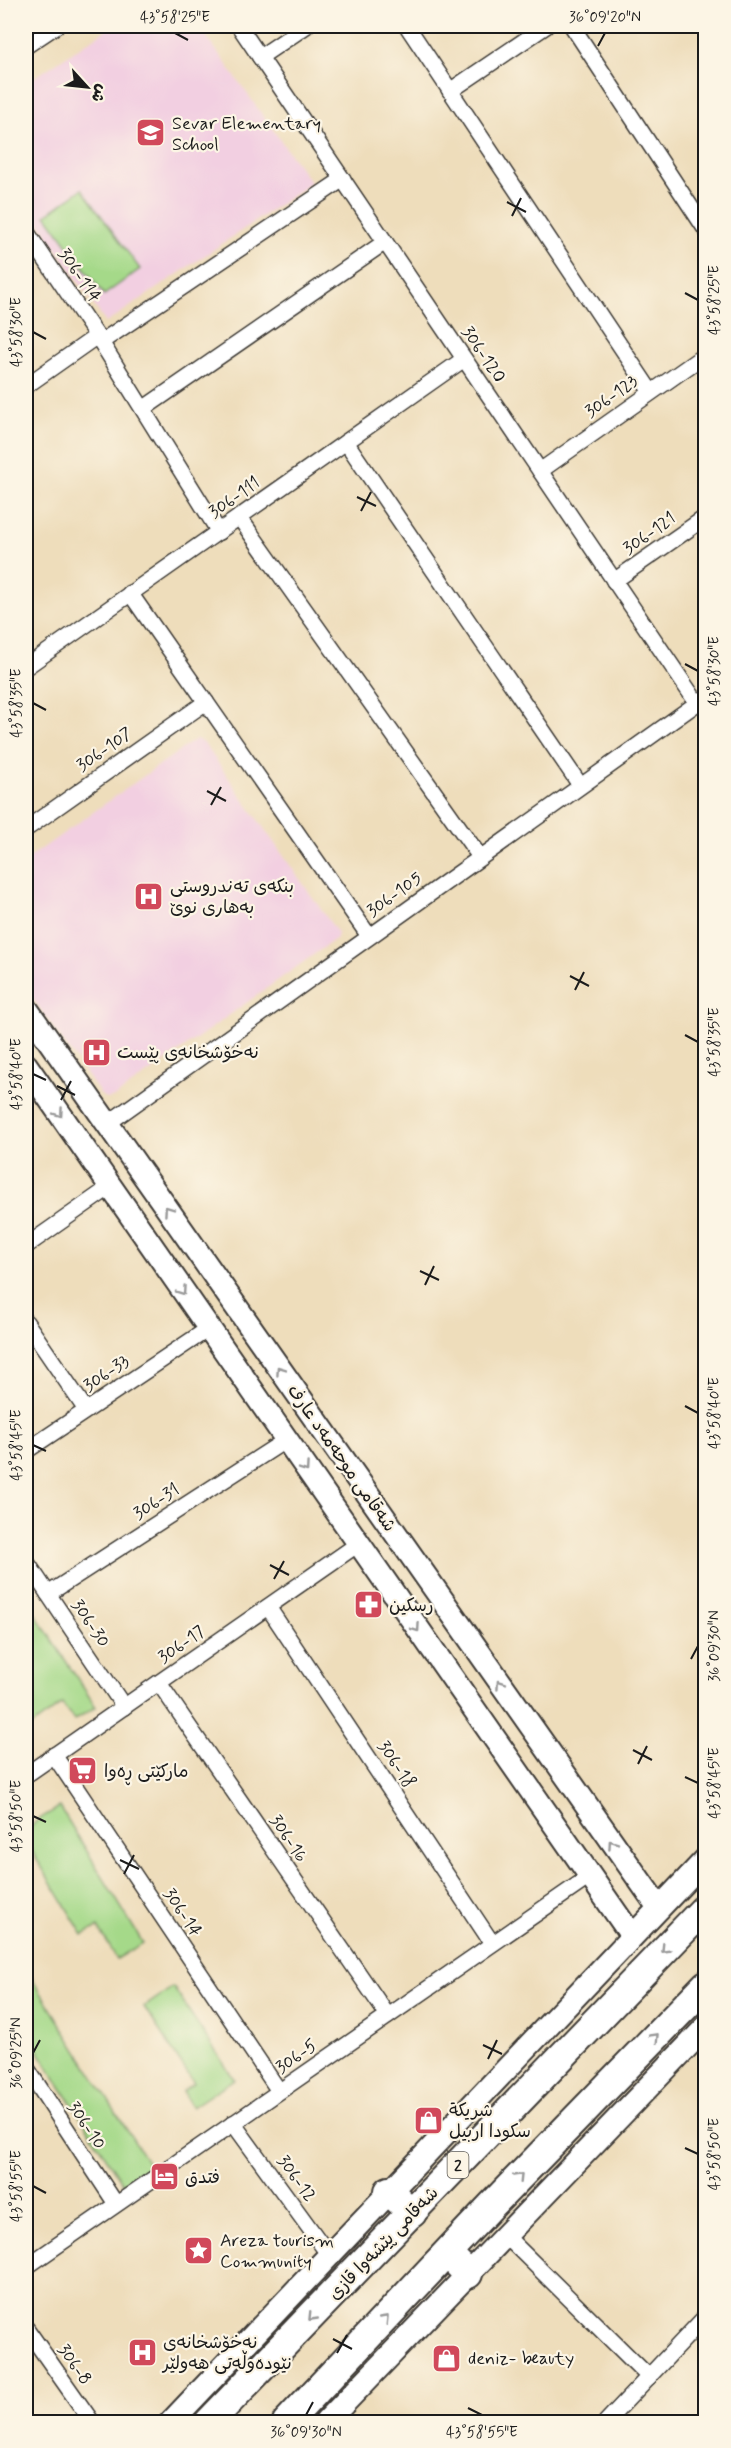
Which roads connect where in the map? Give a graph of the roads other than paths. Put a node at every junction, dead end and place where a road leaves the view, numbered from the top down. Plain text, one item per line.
1 (56, 26) edge
2 (239, 26) edge
3 (306, 26) edge
4 (407, 26) edge
5 (546, 26) edge
6 (572, 26) edge
7 (26, 46) edge
8 (260, 57) junction
9 (450, 91) junction
10 (343, 179) junction
11 (705, 230) edge
12 (26, 231) edge
13 (385, 242) junction
14 (99, 339) junction
15 (705, 354) edge
16 (464, 359) junction
17 (26, 386) edge
18 (651, 392) junction
19 (143, 409) junction
20 (346, 442) junction
21 (540, 471) junction
22 (239, 517) junction
23 (705, 517) edge
24 (219, 532) junction
25 (614, 581) junction
26 (130, 593) junction
27 (26, 666) edge
28 (701, 700) edge
29 (206, 702) junction
30 (580, 785) junction
31 (26, 829) edge
32 (480, 857) junction
33 (369, 936) junction
34 (26, 1008) edge
35 (26, 1065) edge
36 (107, 1124) junction
37 (110, 1187) junction
38 (26, 1246) edge
39 (26, 1323) edge
40 (208, 1329) junction
41 (86, 1410) junction
42 (286, 1440) junction
43 (26, 1451) edge
44 (358, 1544) junction
45 (26, 1561) edge
46 (48, 1594) junction
47 (268, 1606) junction
48 (159, 1683) junction
49 (124, 1707) junction
50 (54, 1755) junction
51 (26, 1774) edge
52 (705, 1859) edge
53 (632, 1873) junction
54 (589, 1876) junction
55 (602, 1896) junction
56 (705, 1907) edge
57 (659, 1908) junction
58 (632, 1936) junction
59 (492, 1943) junction
60 (705, 1985) edge
61 (388, 2016) junction
62 (703, 2036) edge
63 (26, 2067) edge
64 (279, 2091) junction
65 (233, 2123) junction
66 (389, 2191) junction
67 (116, 2204) junction
68 (412, 2213) junction
69 (505, 2235) junction
70 (448, 2254) junction
71 (329, 2255) junction
72 (26, 2267) edge
73 (468, 2274) junction
74 (705, 2316) edge
75 (26, 2328) edge
76 (648, 2377) junction
77 (92, 2422) edge
78 (171, 2422) edge
79 (209, 2422) edge
80 (287, 2422) edge
81 (326, 2422) edge
82 (606, 2422) edge

1 - 7 street
2 - 8 street, 306-120
3 - 8 street
4 - 9 street
5 - 9 street
6 - 11 street
8 - 10 street, 306-120
9 - 18 street
10 - 13 street, 306-120
10 - 14 street
12 - 14 street, 306-114
13 - 16 street, 306-120
13 - 19 street
14 - 17 street
14 - 19 street, 306-114
15 - 18 street, 306-123
16 - 20 street, 306-111
16 - 21 street, 306-120
18 - 21 street, 306-123
19 - 24 street, 306-114
20 - 22 street, 306-111
20 - 30 street
21 - 25 street, 306-120
22 - 24 street, 306-111
22 - 32 street
23 - 25 street, 306-121
24 - 26 street, 306-111
25 - 28 street, 306-120
26 - 27 street, 306-111
26 - 29 street
28 - 30 street, 306-105
29 - 31 street, 306-107
29 - 33 street
30 - 32 street, 306-105
32 - 33 street, 306-105
33 - 36 street, 306-105
34 - 36 street, شەقامی موحەمەد عارف
35 -> 37 street, شەقامی موحەمەد عارف
53 -> 36 street, شەقامی موحەمەد عارف
37 - 38 street
37 -> 40 street, شەقامی موحەمەد عارف
39 - 41 street
40 - 41 street, 306-33
40 - 42 street, شەقامی موحەمەد عارف
41 - 43 street, 306-33
42 -> 44 street, شەقامی موحەمەد عارف
42 - 46 street, 306-31
44 - 47 street, 306-17
44 -> 54 street, شەقامی موحەمەد عارف
45 - 46 street, 306-30
46 - 49 street, 306-30
47 - 48 street, 306-17
47 - 59 street, 306-18
48 - 49 street, 306-17
48 - 61 street, 306-16
49 - 50 street, 306-17
50 - 51 street, 306-17
50 - 64 street, 306-14
52 - 57 street
53 - 55 street
53 - 57 street, شەقامی موحەمەد عارف
54 - 55 street, شەقامی موحەمەد عارف
54 - 59 street, 306-5
55 - 58 street, شەقامی موحەمەد عارف
56 -> 68 highway, شەقامی پێشەوا قازی / 2
57 - 58 street
58 - 66 street
59 - 61 street, 306-5
70 -> 60 highway
61 - 64 street, 306-5
62 - 69 street
63 - 67 street, 306-10
64 - 65 street, 306-5
65 - 67 street, 306-5
65 - 71 street, 306-12
66 - 68 highway
66 - 71 street
67 - 72 street, 306-5
68 -> 79 highway, شەقامی پێشەوا قازی / 2
69 - 73 street
69 - 76 street
70 - 73 highway
80 -> 70 highway
71 - 78 street
73 - 81 street
74 - 76 street
75 - 77 street, 306-8
76 - 82 street

